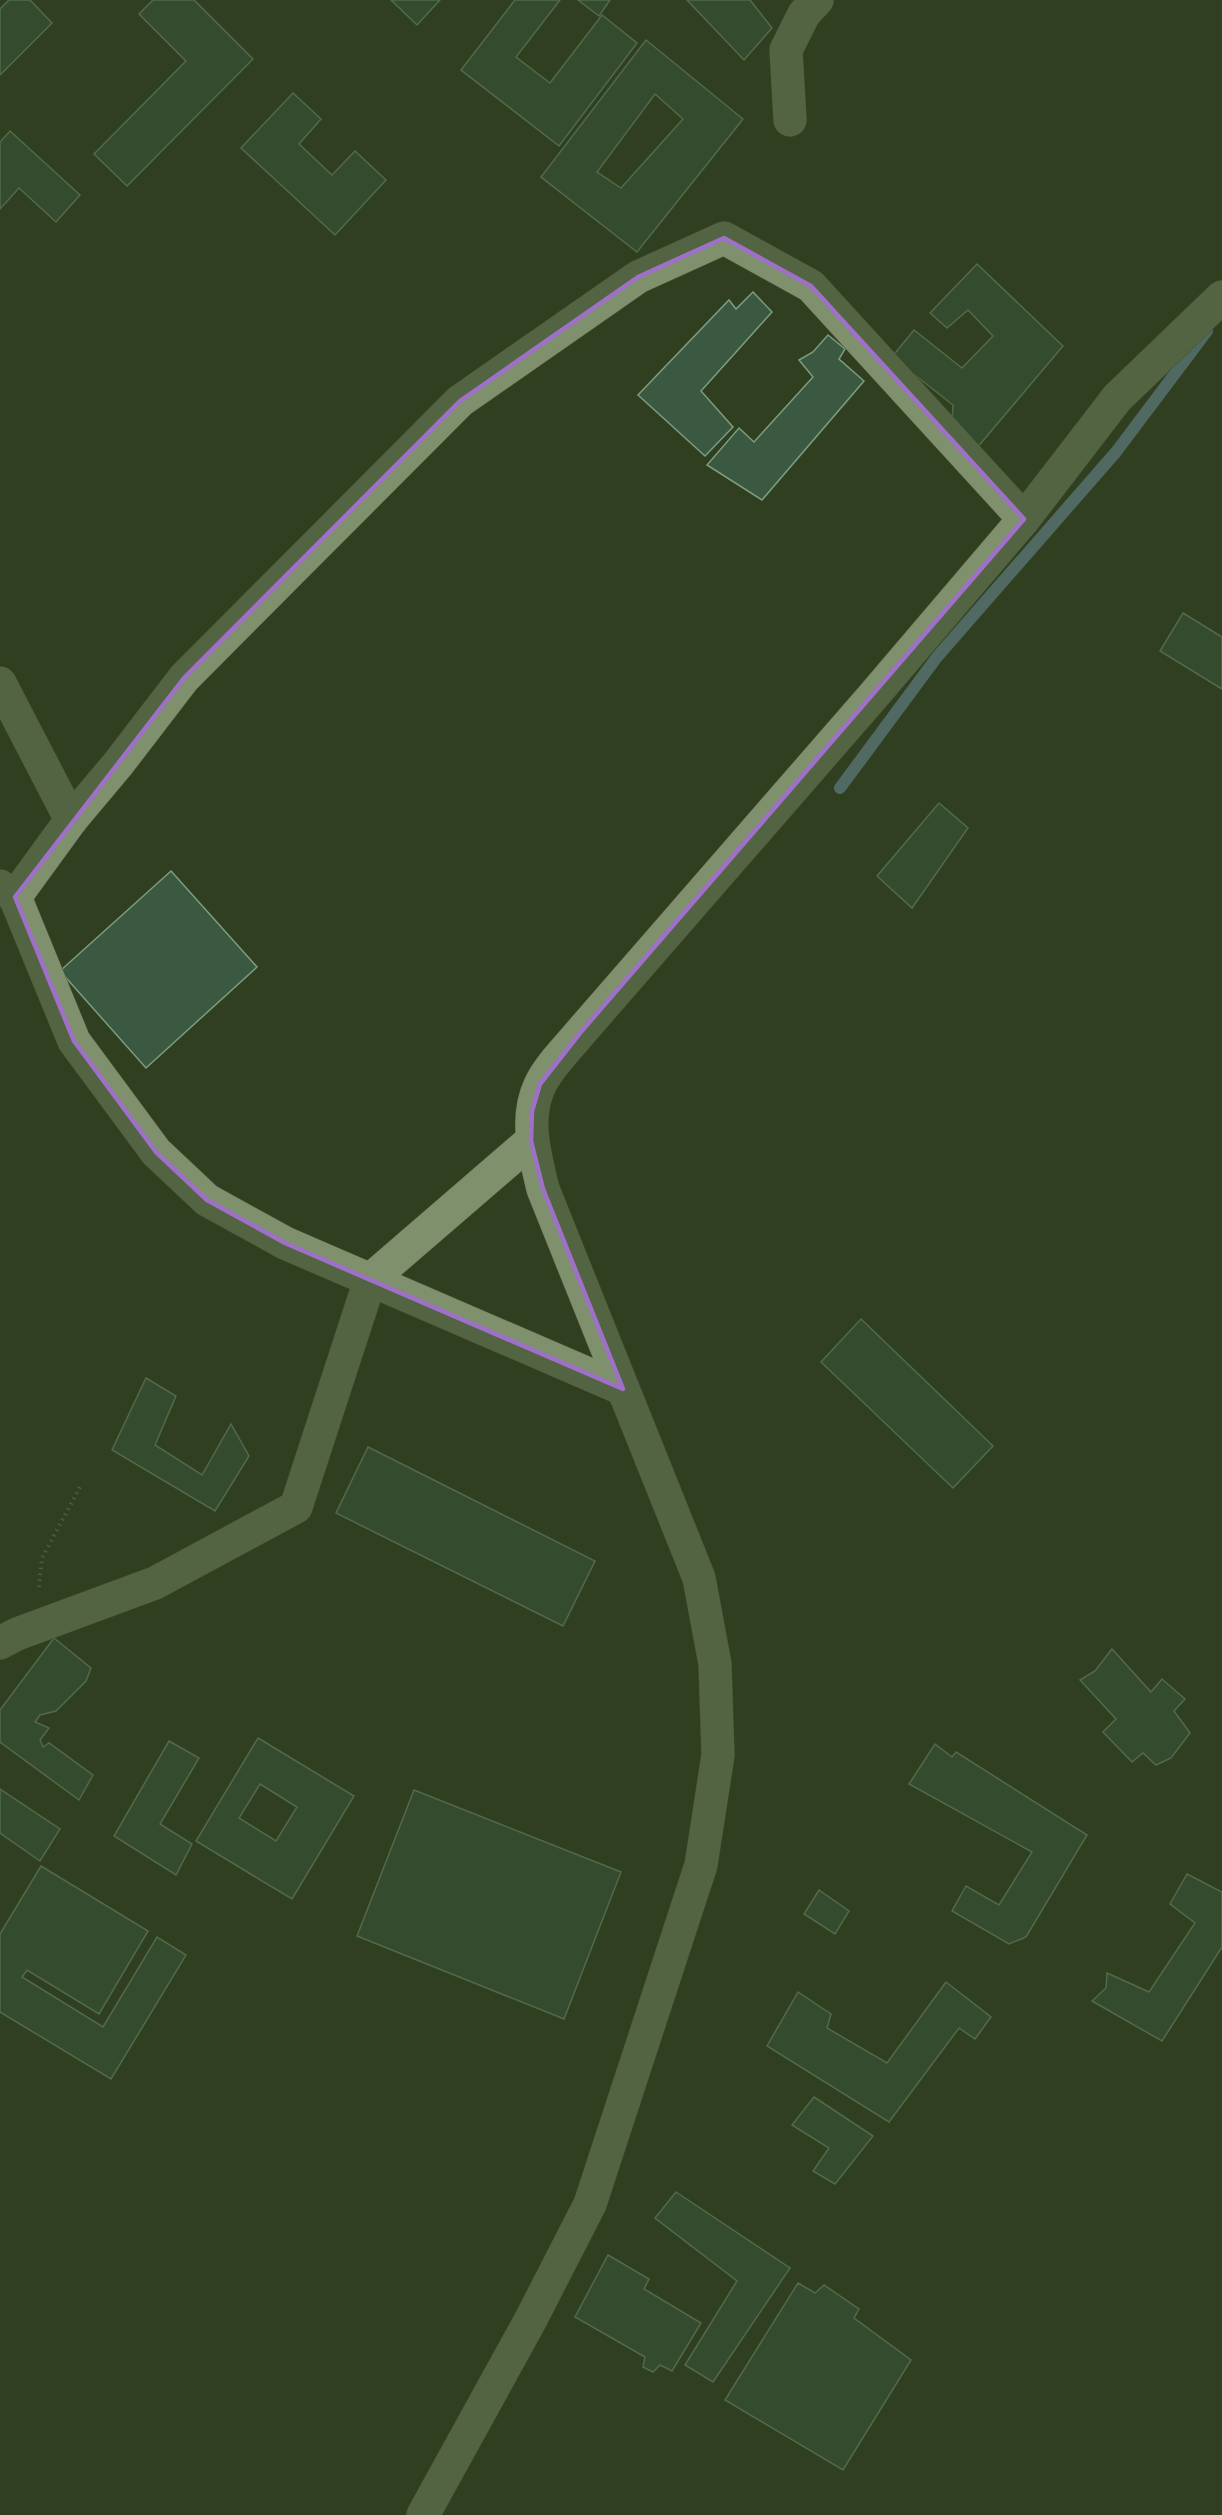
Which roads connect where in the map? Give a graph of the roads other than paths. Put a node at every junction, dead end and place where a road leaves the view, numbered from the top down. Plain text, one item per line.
1 (818, 0) edge
2 (790, 120) dead end
3 (1222, 297) edge
4 (1024, 519) junction
5 (0, 683) edge
6 (71, 820) junction
7 (8, 891) edge
8 (531, 1141) junction
9 (370, 1280) junction
10 (623, 1389) junction
11 (0, 1643) edge
12 (423, 2515) edge

1 - 2 street
3 - 4 street
4 - 6 street
4 - 8 street
5 - 6 street
6 - 7 street
7 - 9 street
8 - 9 street
8 - 10 street
9 - 10 street
9 - 11 street
10 - 12 street

